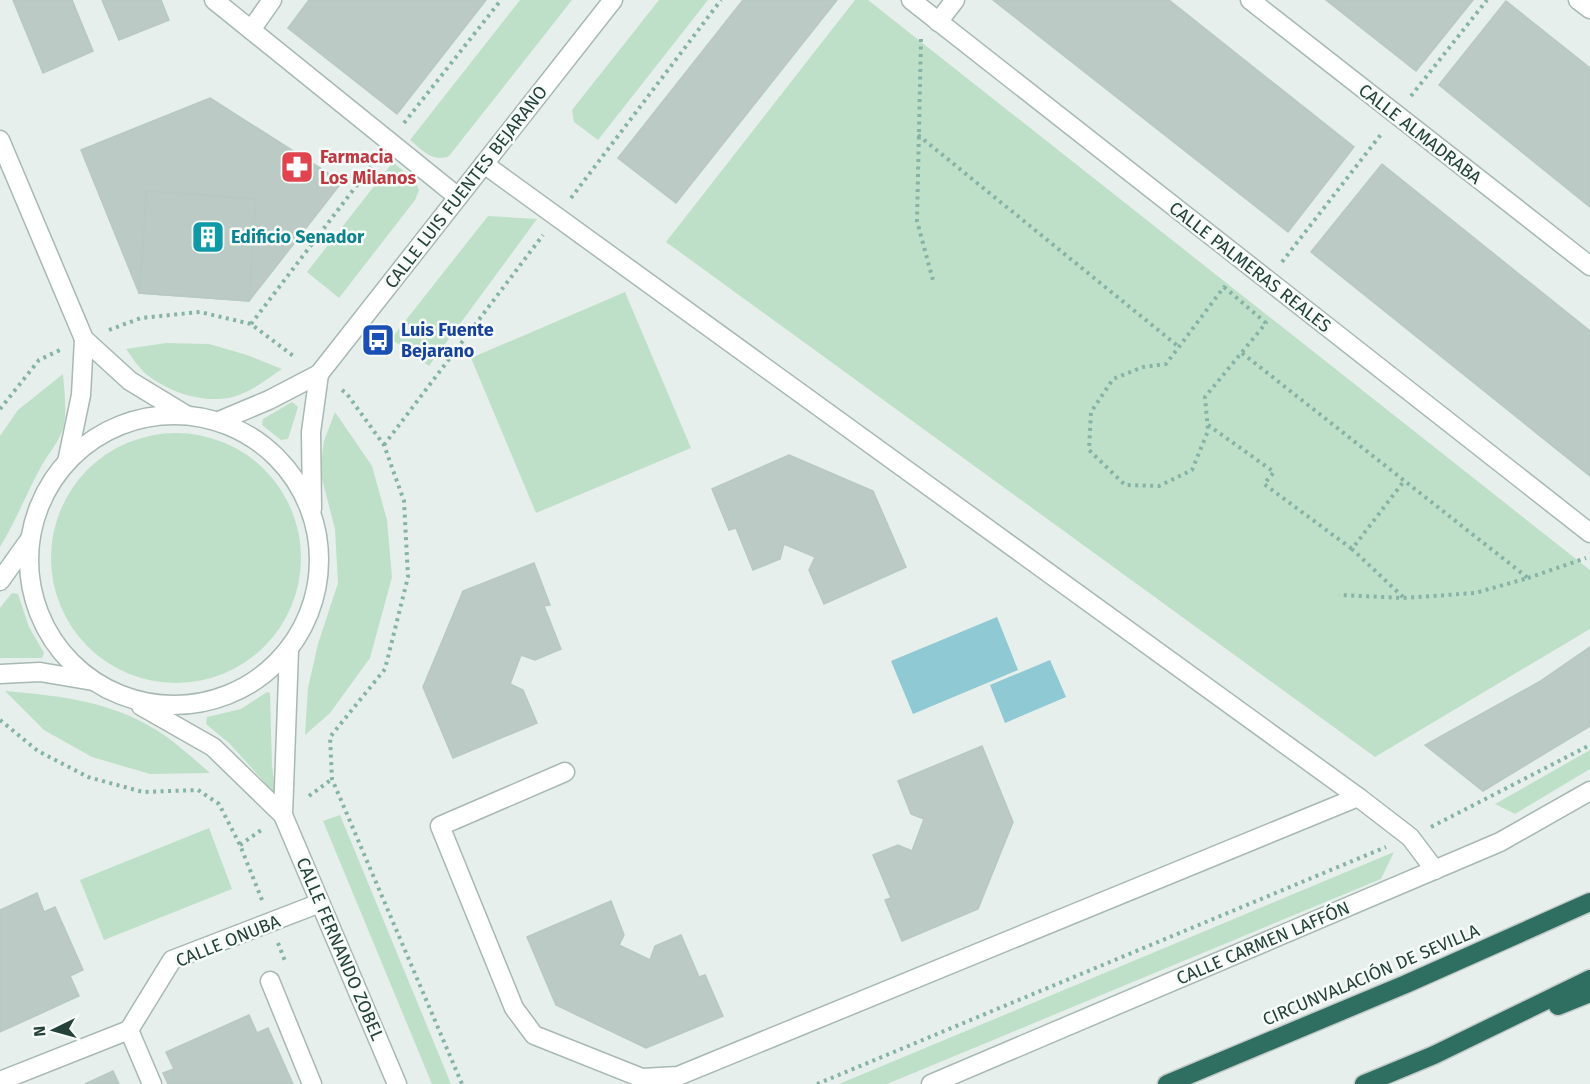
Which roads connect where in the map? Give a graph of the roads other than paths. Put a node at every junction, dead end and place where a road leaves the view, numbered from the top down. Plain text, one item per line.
1 (214, 0) edge
2 (272, 0) edge
3 (613, 0) edge
4 (911, 0) edge
5 (955, 0) edge
6 (1250, 0) edge
7 (1578, 0) edge
8 (1590, 9) edge
9 (938, 22) junction
10 (251, 30) junction
11 (0, 140) edge
12 (484, 164) junction
13 (458, 196) junction
14 (1590, 266) edge
15 (84, 339) junction
16 (319, 374) junction
17 (186, 415) junction
18 (219, 421) junction
19 (67, 462) junction
20 (312, 514) junction
21 (1590, 533) edge
22 (30, 539) junction
23 (0, 581) edge
24 (289, 650) junction
25 (0, 674) edge
26 (93, 681) junction
27 (129, 699) junction
28 (566, 772) dead end
29 (1590, 791) edge
30 (1358, 797) junction
31 (283, 814) junction
32 (1435, 870) junction
33 (1590, 896) edge
34 (1590, 902) edge
35 (320, 903) junction
36 (1569, 912) junction
37 (1590, 979) edge
38 (270, 981) dead end
39 (1590, 993) edge
40 (129, 1030) junction
41 (1434, 1055) junction
42 (0, 1082) edge
43 (152, 1084) edge
44 (312, 1084) edge
45 (397, 1084) edge
46 (931, 1084) edge
47 (1167, 1084) edge
48 (1364, 1084) edge

1 - 10 street
2 - 10 street
3 - 12 street, CALLE LUIS FUENTES BEJARANO
4 - 9 street, CALLE PALMERAS REALES
5 - 9 street
6 - 14 street, CALLE ALMADRABA
7 - 8 street
9 - 21 street, CALLE PALMERAS REALES
10 - 13 street
11 - 15 street
12 - 13 street, CALLE LUIS FUENTES BEJARANO
12 - 30 street
13 - 16 street, CALLE LUIS FUENTES BEJARANO
15 - 17 street
15 - 19 street
16 - 18 street, CALLE LUIS FUENTES BEJARANO
16 - 20 street
17 - 18 street
17 - 19 street
18 - 20 street
19 - 22 street
20 - 24 street
22 - 23 street
22 - 26 street
24 - 27 street
24 - 31 street, CALLE FERNANDO ZOBEL
25 - 26 street
26 - 27 street
27 - 31 street, CALLE FERNANDO ZOBEL
28 - 30 street
29 - 32 street, CALLE CARMEN LAFFÓN
30 - 32 street
31 - 35 street, CALLE FERNANDO ZOBEL
32 - 46 street, CALLE CARMEN LAFFÓN
33 - 36 highway
34 - 36 highway, CIRCUNVALACIÓN DE SEVILLA
35 - 40 street, CALLE ONUBA
35 - 45 street, CALLE FERNANDO ZOBEL
36 - 47 highway, CIRCUNVALACIÓN DE SEVILLA
37 - 41 highway
38 - 44 street
39 - 41 highway
40 - 42 street
40 - 43 street
41 - 48 highway

